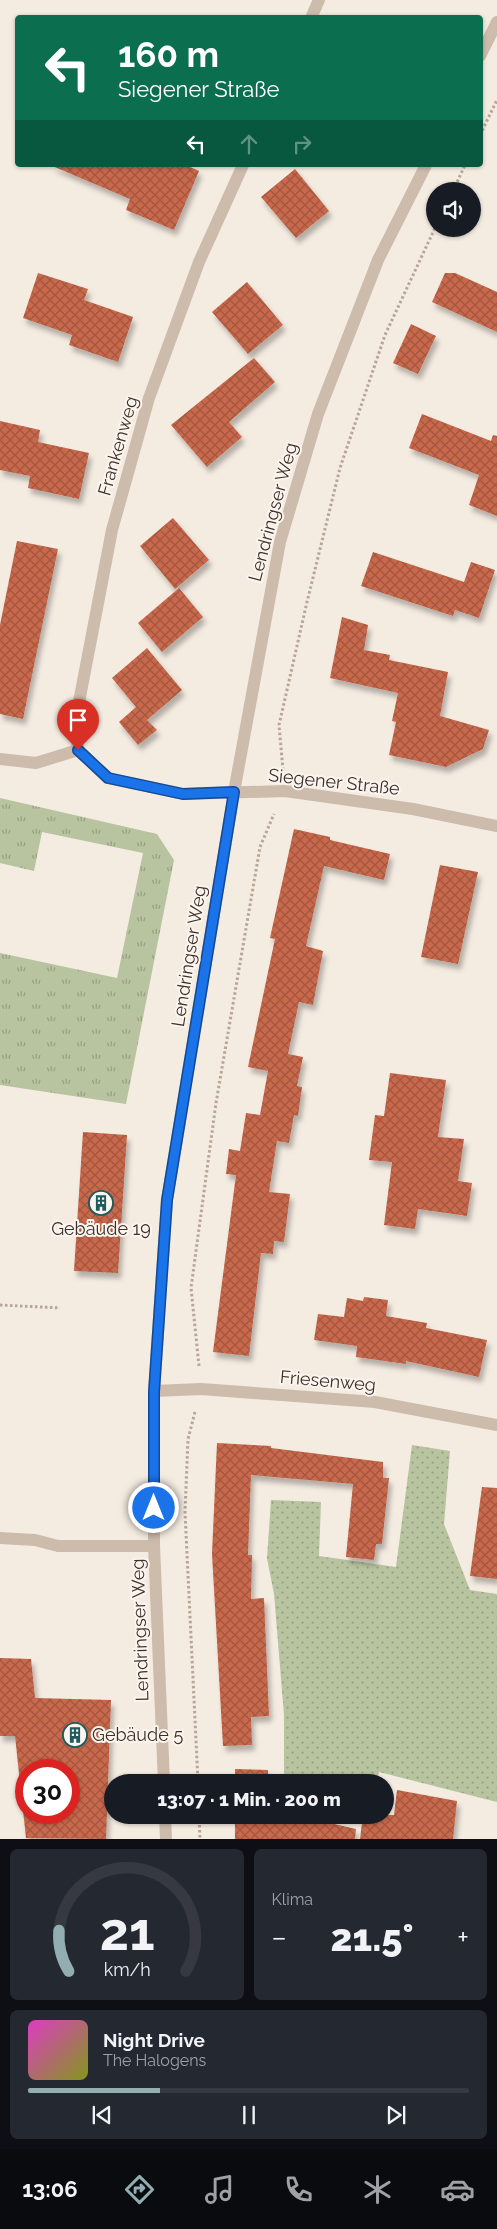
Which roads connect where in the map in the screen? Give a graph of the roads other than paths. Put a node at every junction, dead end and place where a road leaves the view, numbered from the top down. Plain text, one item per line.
1 (319, 0) edge
2 (312, 15) edge
3 (497, 22) edge
4 (483, 50) edge
5 (242, 167) edge
6 (425, 167) edge
7 (78, 750) junction
8 (0, 759) edge
9 (234, 792) junction
10 (497, 826) edge
11 (154, 1392) junction
12 (497, 1424) edge
13 (0, 1538) edge
14 (154, 1546) junction
15 (164, 1774) edge
16 (165, 1824) edge
17 (166, 1839) edge

1 - 2 street
3 - 4 street
5 - 7 street, Frankenweg
6 - 9 street, Lendringser Weg
7 - 8 street
7 - 9 street, Siegener Straße
9 - 10 street, Siegener Straße
9 - 11 street, Lendringser Weg
11 - 12 street, Friesenweg
11 - 14 street, Lendringser Weg
13 - 14 street
14 - 15 street, Lendringser Weg
16 - 17 street

